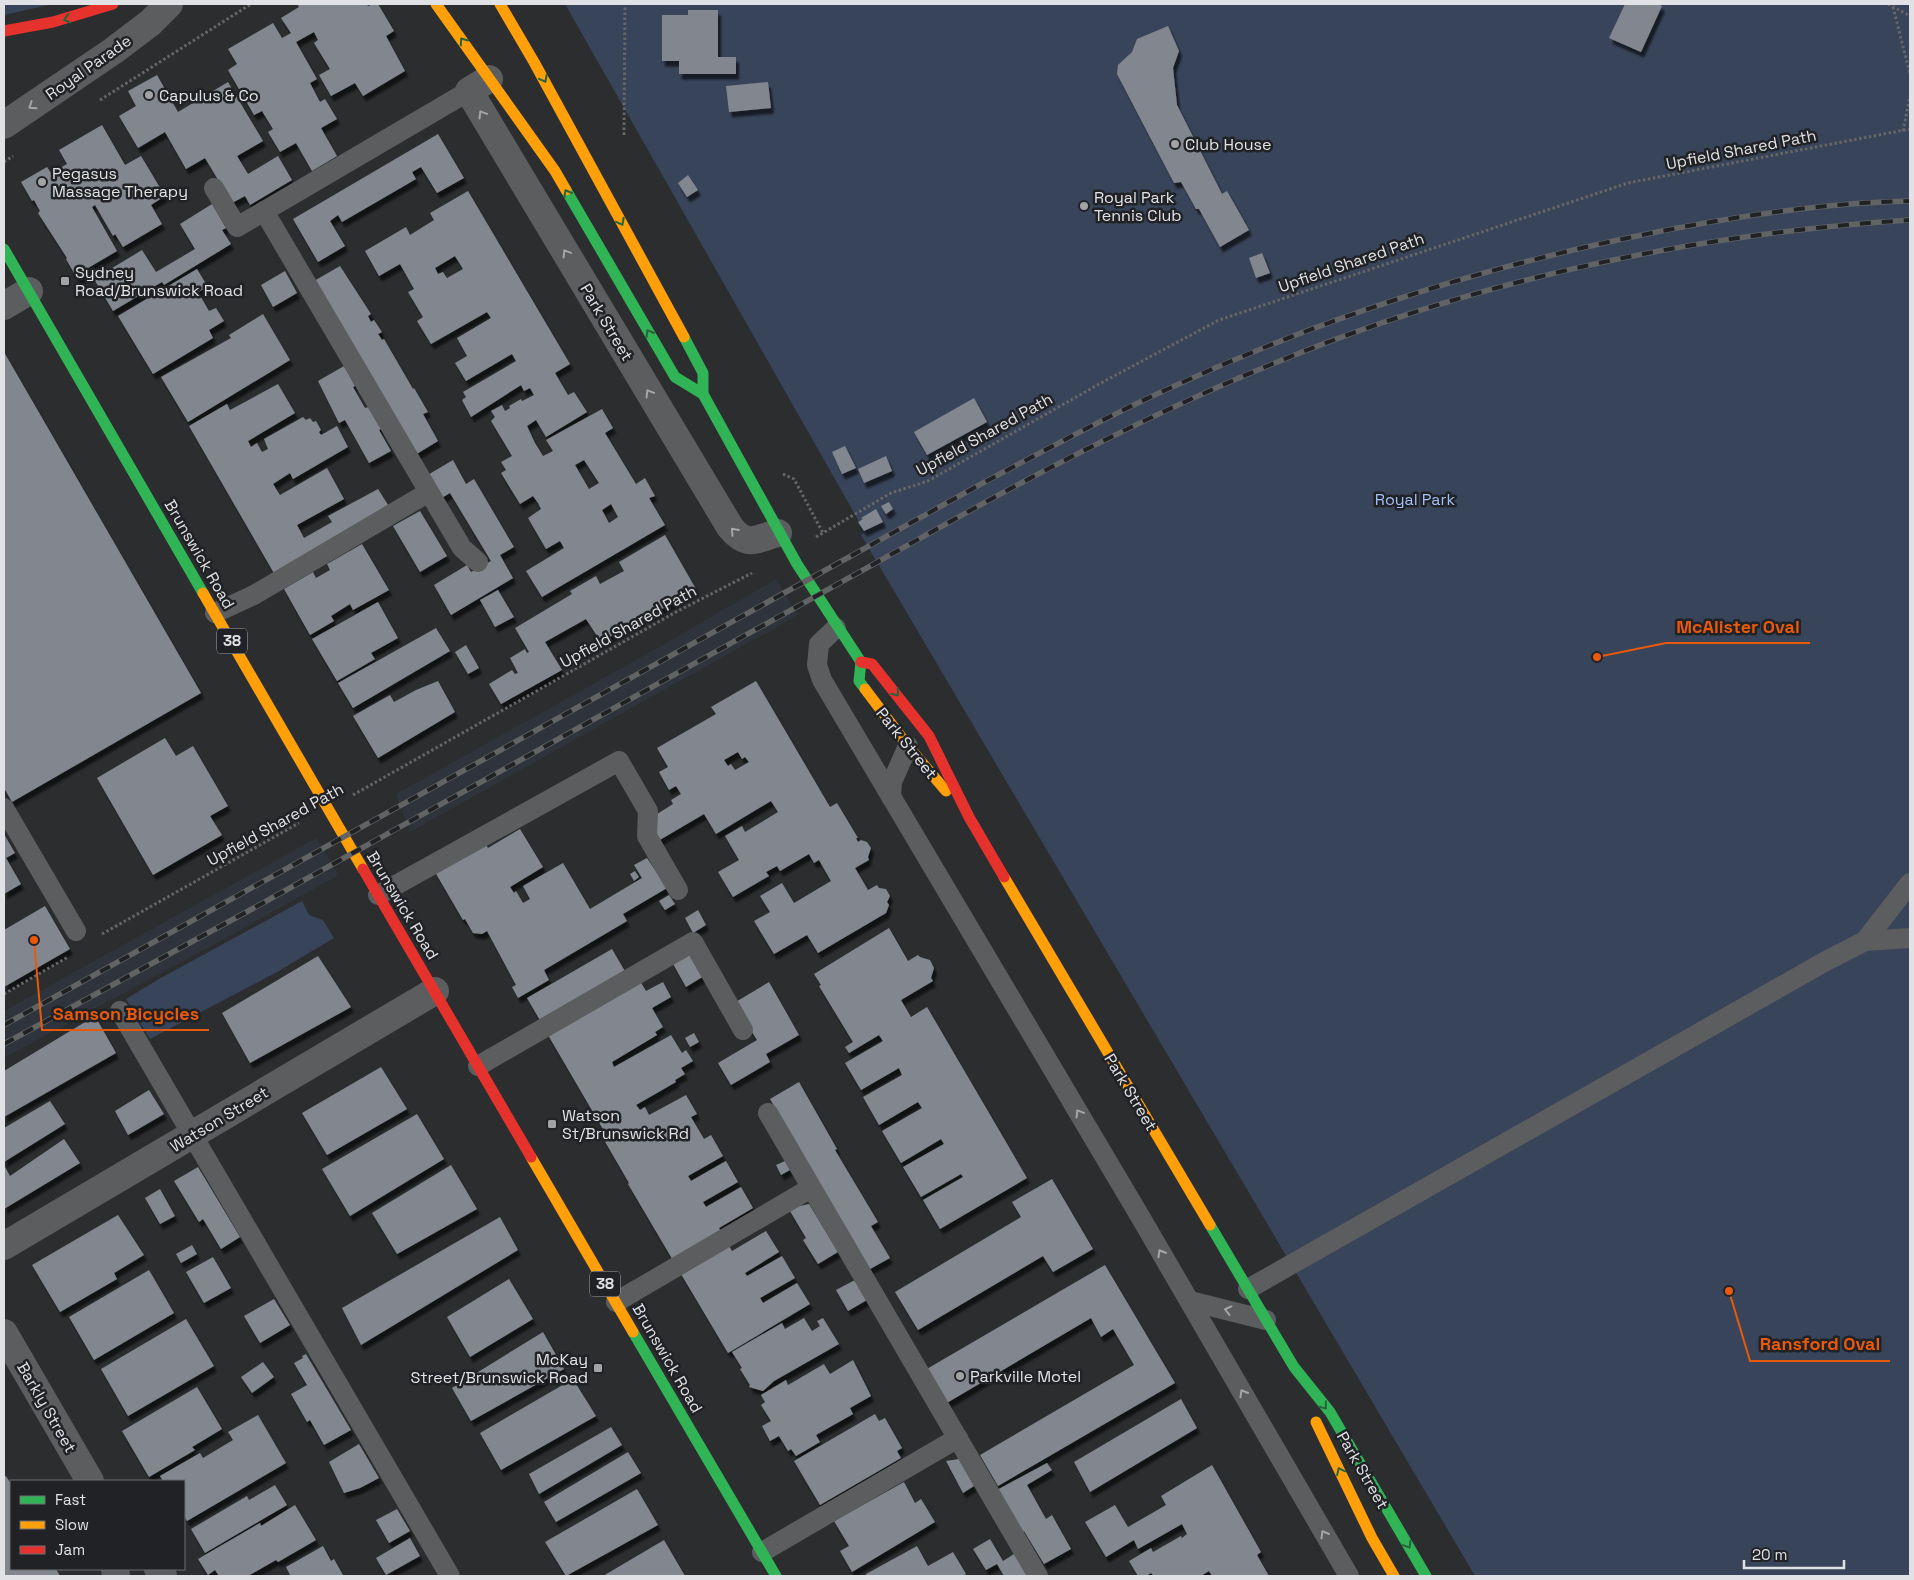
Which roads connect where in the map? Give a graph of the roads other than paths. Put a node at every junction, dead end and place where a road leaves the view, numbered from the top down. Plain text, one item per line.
1 (113, 4) edge
2 (170, 4) edge
3 (436, 4) edge
4 (500, 4) edge
5 (4, 31) edge
6 (479, 85) junction
7 (4, 125) edge
8 (214, 188) dead end
9 (264, 211) junction
10 (4, 249) edge
11 (29, 291) junction
12 (4, 306) edge
13 (703, 394) junction
14 (429, 492) junction
15 (784, 543) junction
16 (478, 562) dead end
17 (215, 613) junction
18 (836, 628) junction
19 (861, 662) junction
20 (908, 746) junction
21 (891, 796) junction
22 (4, 808) edge
23 (969, 817) junction
24 (1910, 883) edge
25 (678, 890) dead end
26 (378, 895) junction
27 (86, 934) road end
28 (1910, 938) edge
29 (1865, 941) junction
30 (435, 991) junction
31 (120, 1011) dead end
32 (743, 1030) dead end
33 (478, 1066) junction
34 (768, 1113) dead end
35 (193, 1134) junction
36 (811, 1188) junction
37 (4, 1246) edge
38 (1248, 1289) junction
39 (1190, 1301) junction
40 (616, 1302) junction
41 (1266, 1320) junction
42 (4, 1333) edge
43 (1294, 1367) junction
44 (958, 1438) junction
45 (89, 1480) edge
46 (762, 1552) junction
47 (450, 1576) edge
48 (776, 1576) edge
49 (1038, 1576) edge
50 (1349, 1576) edge
51 (1394, 1576) edge
52 (1426, 1576) edge

1 -> 5 main road
2 -> 7 street, Royal Parade
6 -> 3 main road, Park Street
4 -> 13 main road, Park Street
6 - 9 lane
13 -> 6 main road, Park Street
15 -> 6 street, Park Street
8 - 9 lane
9 - 14 lane
10 - 11 main road, Brunswick Road / 38
11 - 12 street
11 - 17 main road, Brunswick Road / 38
13 - 15 main road, Park Street
14 - 16 lane
14 - 17 lane
15 - 18 main road, Park Street
17 - 26 main road, Brunswick Road / 38
18 - 19 main road, Park Street
18 - 21 lane
19 - 20 main road, Park Street
19 -> 23 main road, Park Street
20 - 21 lane
20 - 23 main road, Park Street
39 -> 21 lane
22 - 27 lane
23 - 38 main road, Park Street
24 - 29 lane
25 - 26 lane
26 - 30 main road, Brunswick Road / 38
28 - 29 lane
29 - 38 lane
30 - 33 main road, Brunswick Road / 38
30 - 35 street, Watson Street
31 - 35 lane
32 - 33 lane
33 - 40 main road, Brunswick Road / 38
34 - 36 lane
35 - 37 street, Watson Street
35 - 47 lane
36 - 40 lane
36 - 44 lane
38 - 41 main road, Park Street
41 -> 39 lane
50 -> 39 lane
40 - 46 main road, Brunswick Road / 38
41 - 43 main road, Park Street
42 - 45 street, Barkly Street
51 -> 43 main road, Park Street
43 -> 52 main road, Park Street
44 - 46 lane
44 - 49 lane
46 - 48 main road, Brunswick Road / 38

